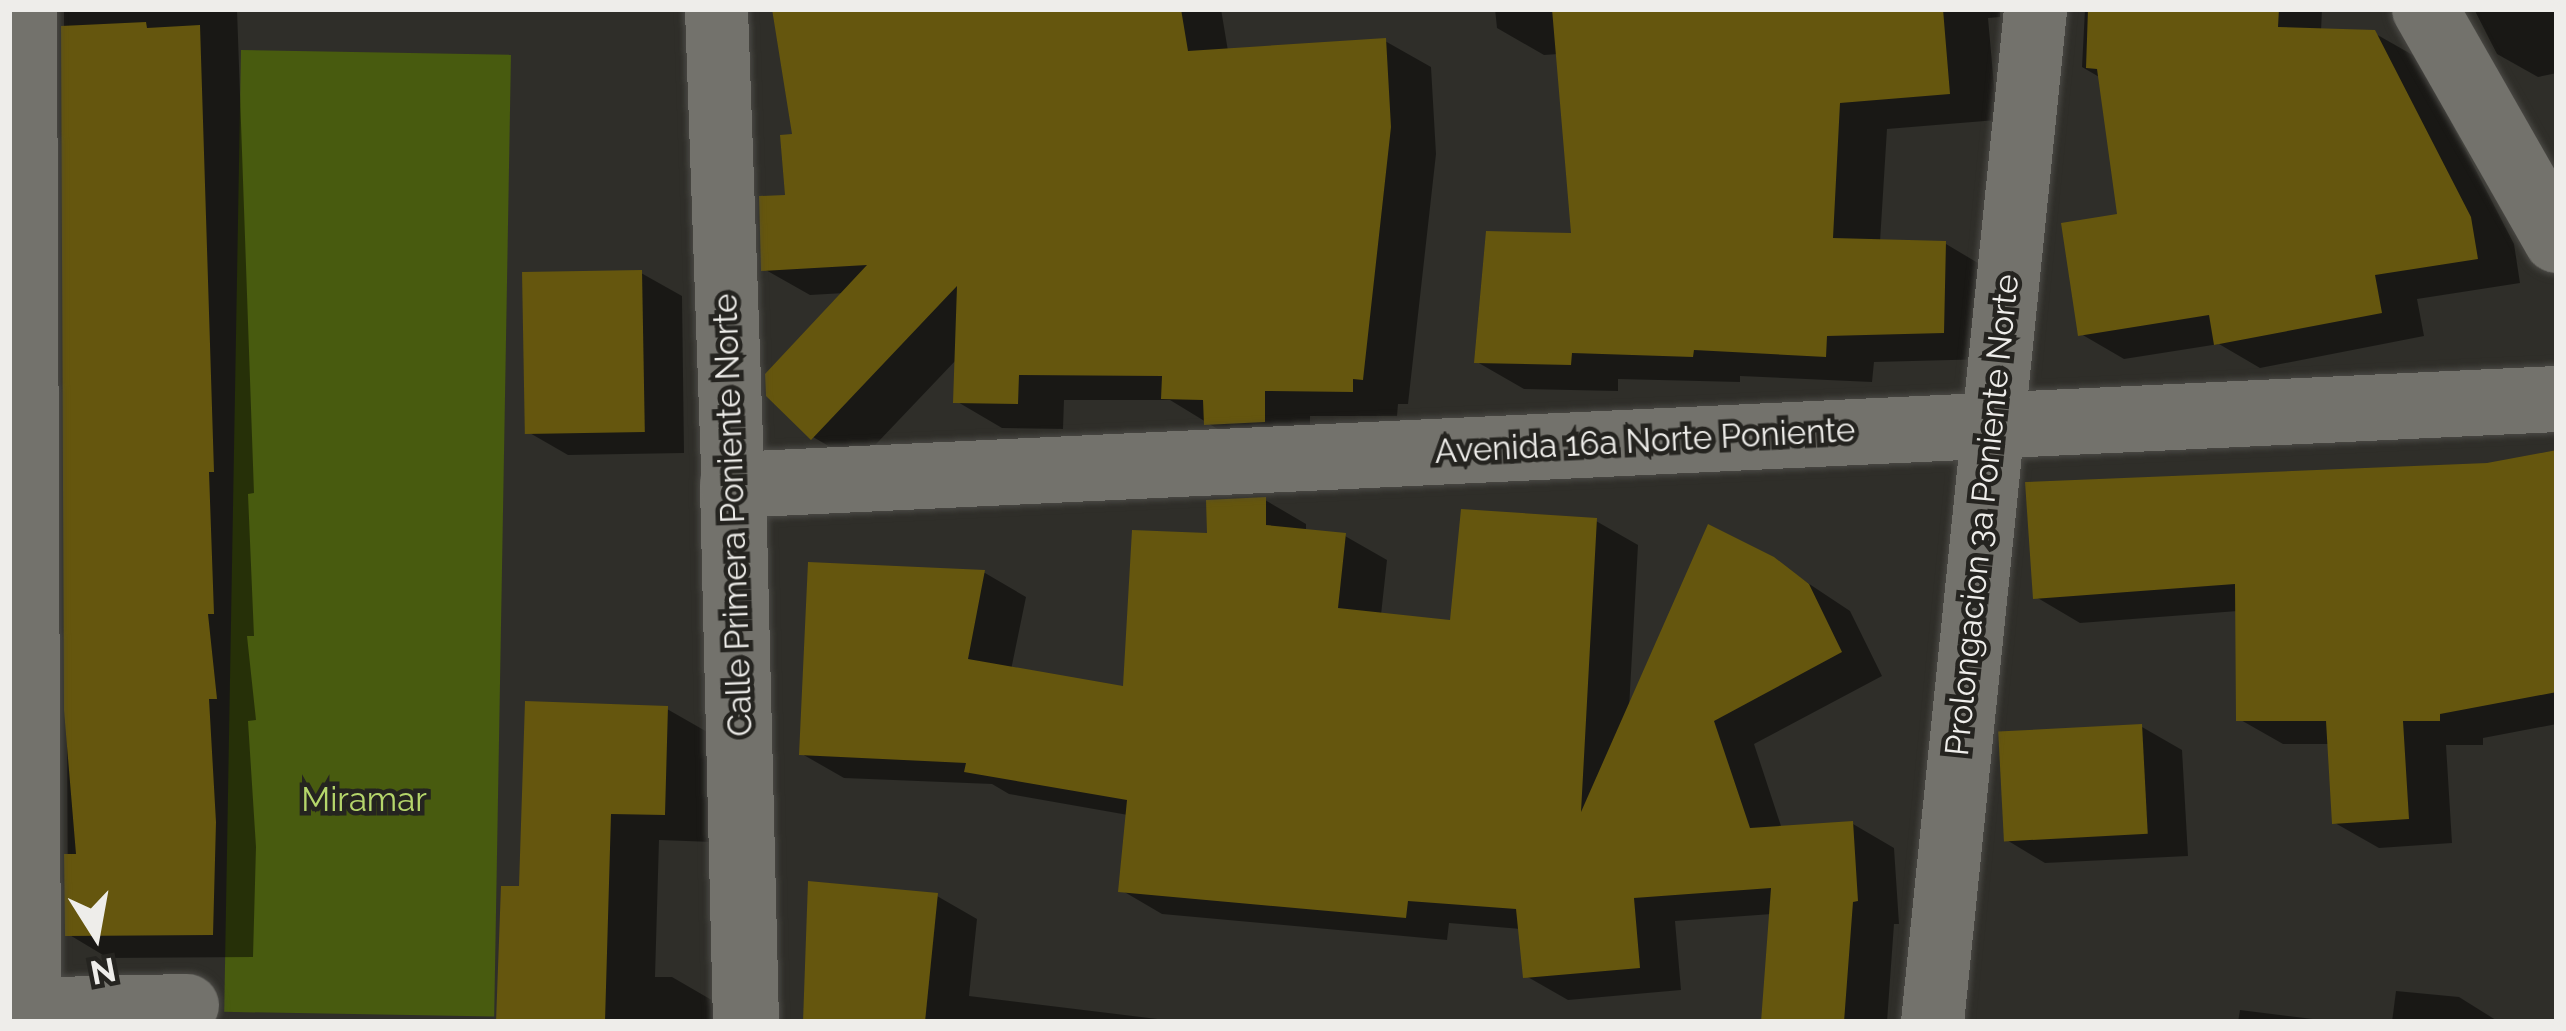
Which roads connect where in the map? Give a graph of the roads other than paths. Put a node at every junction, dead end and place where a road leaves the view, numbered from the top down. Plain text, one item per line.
1 (25, 9) edge
2 (716, 9) edge
3 (2036, 9) edge
4 (2425, 9) edge
5 (2557, 240) edge
6 (2557, 399) edge
7 (1989, 424) junction
8 (733, 484) junction
9 (187, 1005) dead end
10 (19, 1009) edge
11 (746, 1022) edge
12 (1932, 1022) edge

1 - 10 street
2 - 8 street, Calle Primera Poniente Norte
3 - 7 street, Prolongacion 3a Poniente Norte
4 - 5 street
6 - 7 street, Avenida 16a Norte Poniente
7 - 8 street, Avenida 16a Norte Poniente
7 - 12 street, Prolongacion 3a Poniente Norte
8 - 11 street, Calle Primera Poniente Norte
9 - 10 street

